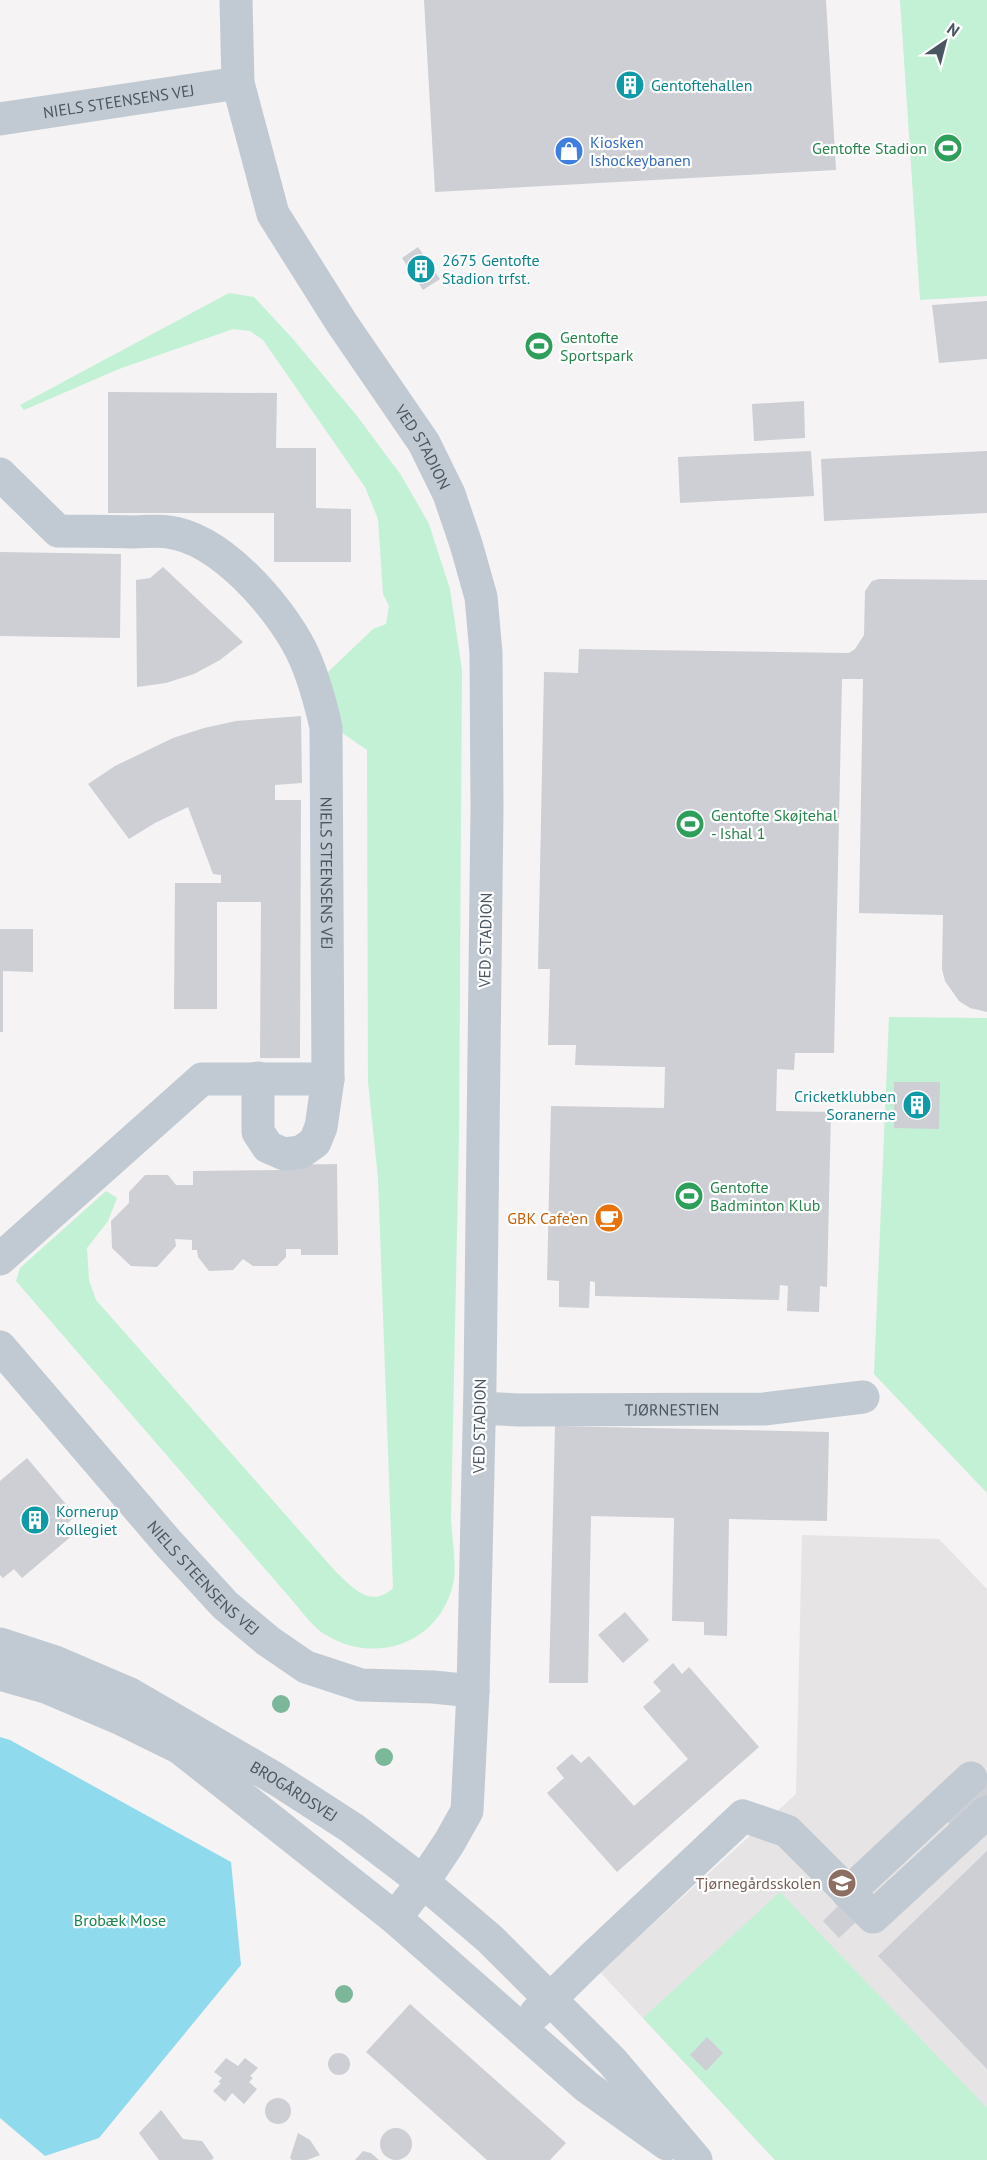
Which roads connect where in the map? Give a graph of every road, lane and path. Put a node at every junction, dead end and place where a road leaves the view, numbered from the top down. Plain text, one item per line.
1 (236, 0) edge
2 (238, 83) junction
3 (0, 119) edge
4 (0, 474) edge
5 (258, 1078) junction
6 (328, 1079) junction
7 (0, 1259) edge
8 (0, 1347) edge
9 (863, 1397) dead end
10 (480, 1408) junction
11 (0, 1644) edge
12 (0, 1674) edge
13 (473, 1691) junction
14 (971, 1778) dead end
15 (987, 1812) edge
16 (423, 1882) junction
17 (848, 1893) junction
18 (395, 1918) junction
19 (550, 1998) junction
20 (520, 2030) junction
21 (691, 2160) edge
22 (696, 2160) edge

1 - 2 street, VED STADION
2 - 3 street, NIELS STEENSENS VEJ
2 - 10 street, VED STADION
4 - 6 street, NIELS STEENSENS VEJ
5 - 6 street
5 - 6 street, NIELS STEENSENS VEJ
5 - 7 street
8 - 13 street, NIELS STEENSENS VEJ
9 - 10 street, TJØRNESTIEN
10 - 13 street, VED STADION
11 - 16 street, BROGÅRDSVEJ
12 - 18 street, BROGÅRDSVEJ
13 - 16 street, VED STADION
14 - 17 street
15 - 17 street
16 - 18 street, VED STADION
16 - 19 street, BROGÅRDSVEJ
17 - 19 street
18 - 20 street, BROGÅRDSVEJ
19 - 20 street
19 - 22 street, BROGÅRDSVEJ
20 - 21 street, BROGÅRDSVEJ

